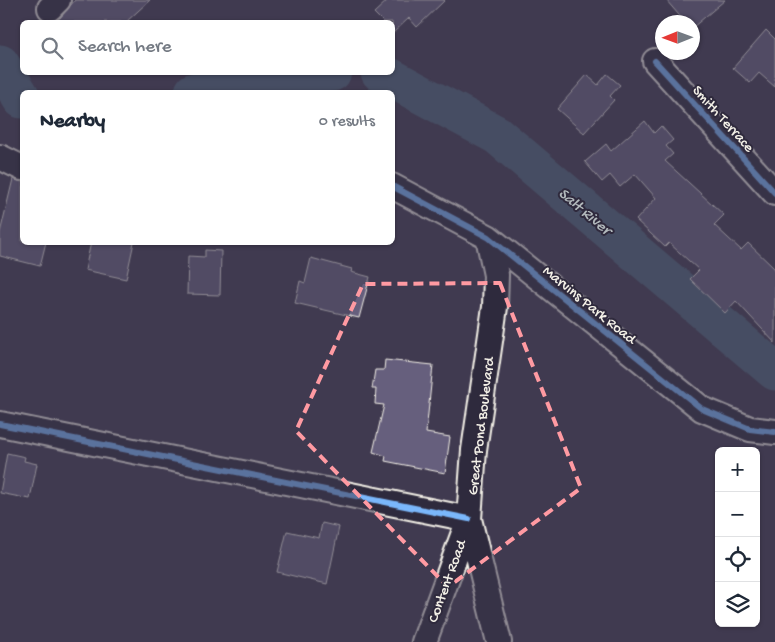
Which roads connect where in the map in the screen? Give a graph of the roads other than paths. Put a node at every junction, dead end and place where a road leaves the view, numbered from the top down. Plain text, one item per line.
1 (655, 61) dead end
2 (0, 157) edge
3 (20, 167) edge
4 (395, 188) edge
5 (775, 192) edge
6 (488, 238) junction
7 (0, 424) edge
8 (775, 432) edge
9 (469, 520) junction
10 (424, 642) edge
11 (499, 642) edge

1 - 5 street, Smith Terrace
2 - 3 street
4 - 6 street, Marvins Park Road
6 - 8 street, Marvins Park Road
6 - 9 street, Great Pond Boulevard
7 - 9 street
9 - 10 street, Content Road
9 - 11 street, Great Pond Boulevard

